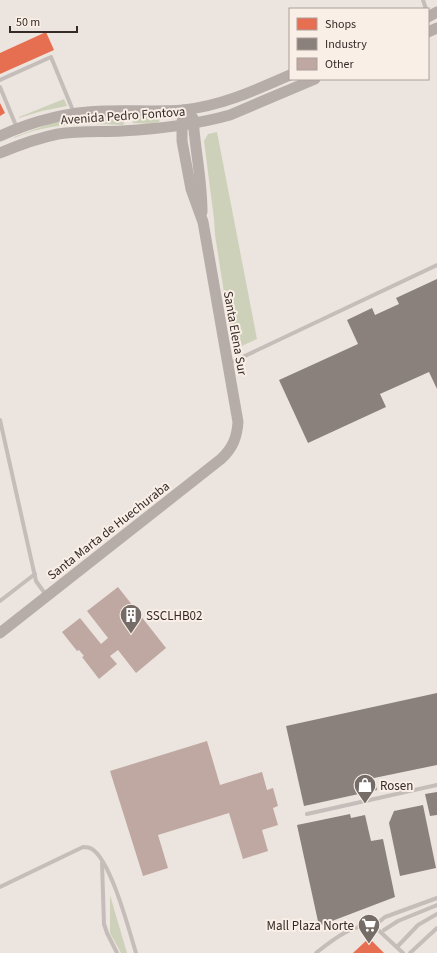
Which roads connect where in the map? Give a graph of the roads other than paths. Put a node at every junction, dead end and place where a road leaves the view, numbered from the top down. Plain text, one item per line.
1 (289, 74) edge
2 (0, 80) edge
3 (313, 80) edge
4 (0, 87) edge
5 (188, 109) junction
6 (122, 110) junction
7 (75, 113) junction
8 (193, 124) junction
9 (182, 126) junction
10 (17, 128) junction
11 (121, 131) junction
12 (0, 136) edge
13 (0, 153) edge
14 (202, 222) junction
15 (437, 265) edge
16 (228, 364) junction
17 (0, 420) edge
18 (232, 447) joint
19 (35, 574) junction
20 (46, 596) junction
21 (0, 601) edge
22 (0, 633) edge
23 (437, 786) edge
24 (307, 814) dead end
25 (102, 862) junction
26 (0, 887) edge
27 (437, 898) edge
28 (437, 905) edge
29 (437, 914) edge
30 (374, 926) junction
31 (437, 928) edge
32 (384, 930) dead end
33 (397, 947) junction
34 (117, 953) edge
35 (136, 953) edge
36 (316, 953) edge
37 (403, 953) edge
38 (410, 953) edge

1 - 5 street, Avenida Pedro Fontova
2 - 7 lane
3 - 8 street, Avenida Pedro Fontova
4 - 10 lane
5 - 6 street, Avenida Pedro Fontova
5 - 8 street, Santa Elena Sur
5 - 9 street, Santa Elena Sur
6 - 7 street, Avenida Pedro Fontova
6 - 11 street
7 - 10 street, Avenida Pedro Fontova
8 - 9 street, Avenida Pedro Fontova
8 - 14 street, Santa Elena Sur
9 - 11 street, Avenida Pedro Fontova
9 - 14 street, Santa Elena Sur
10 - 12 street, Avenida Pedro Fontova
11 - 13 street, Avenida Pedro Fontova
14 - 16 street, Santa Elena Sur
15 - 16 lane
16 - 18 street, Santa Elena Sur
17 - 19 lane
18 - 20 street, Santa Marta de Huechuraba
19 - 20 lane
19 - 21 lane
20 - 22 street, Santa Marta de Huechuraba
23 - 24 lane
25 - 26 lane
25 - 34 lane
25 - 35 lane
27 - 30 lane
28 - 32 lane
29 - 33 lane
30 - 33 lane
30 - 36 lane
31 - 38 lane
33 - 37 lane

